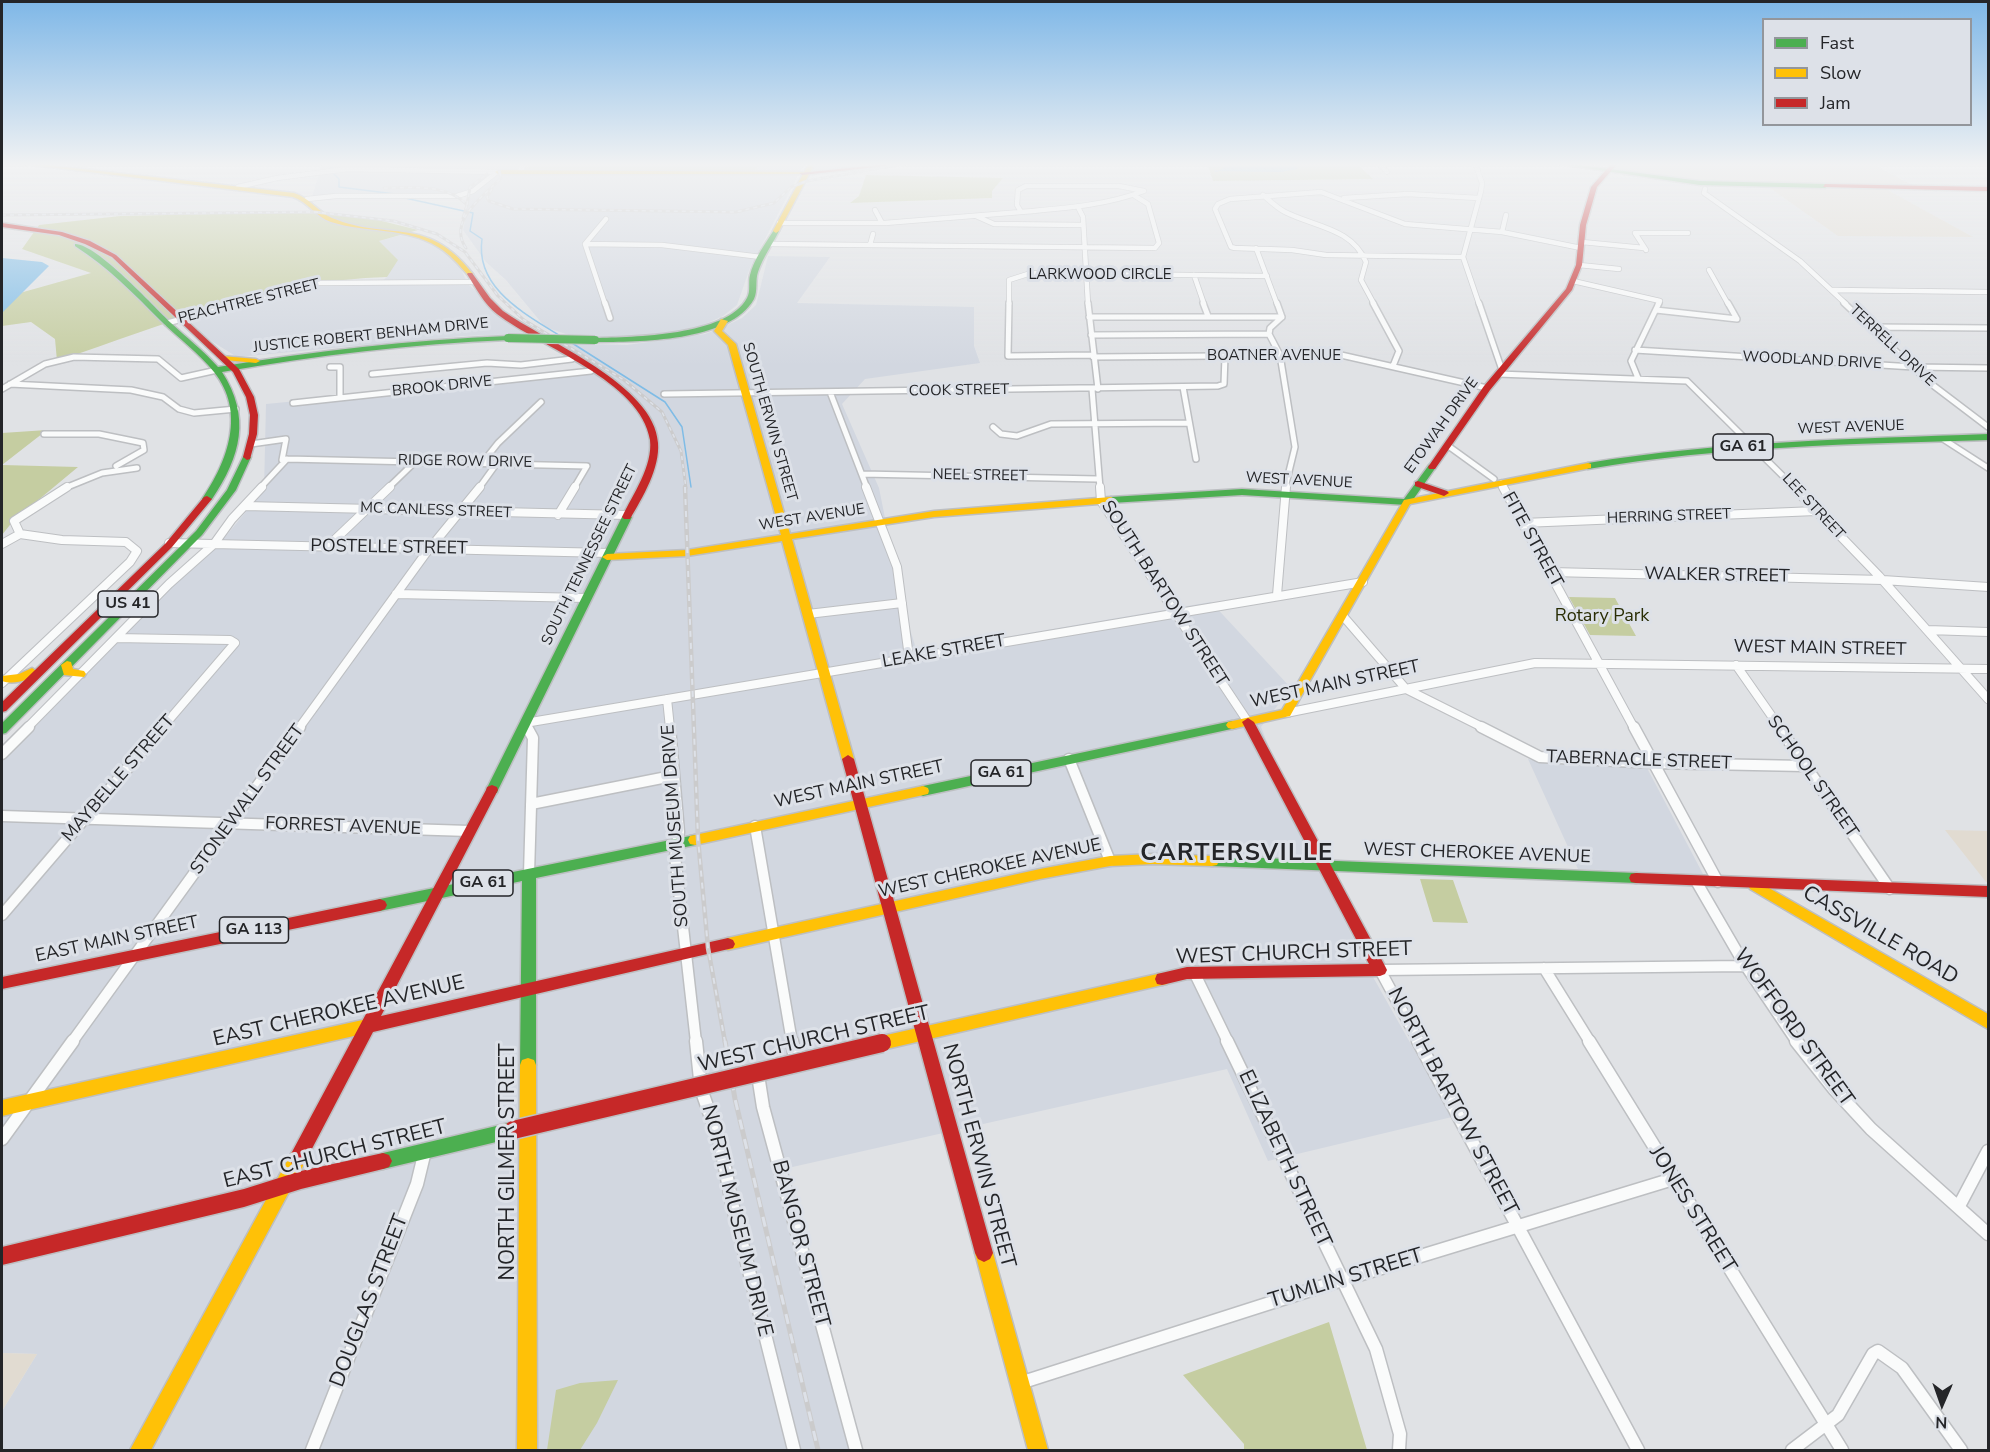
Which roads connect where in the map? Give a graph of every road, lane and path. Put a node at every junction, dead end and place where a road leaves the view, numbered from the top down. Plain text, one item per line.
1 (11, 231) edge
2 (41, 231) edge
3 (409, 231) edge
4 (596, 231) edge
5 (775, 231) edge
6 (1083, 231) edge
7 (1154, 231) edge
8 (1224, 231) edge
9 (1329, 231) edge
10 (1470, 231) edge
11 (1488, 231) edge
12 (1583, 231) edge
13 (1757, 231) edge
14 (1502, 232) joint
15 (1688, 233) dead end
16 (873, 234) dead end
17 (585, 244) junction
18 (768, 244) junction
19 (870, 245) junction
20 (1582, 245) junction
21 (1084, 248) junction
22 (1256, 248) junction
23 (1364, 255) junction
24 (761, 257) junction
25 (1463, 257) junction
26 (107, 258) junction
27 (1580, 265) junction
28 (1619, 269) dead end
29 (1709, 270) dead end
30 (1085, 274) junction
31 (1194, 275) junction
32 (1267, 276) junction
33 (1574, 281) junction
34 (475, 282) junction
35 (1832, 290) junction
36 (1989, 292) edge
37 (1656, 310) junction
38 (1208, 316) junction
39 (1089, 317) junction
40 (1282, 317) junction
41 (610, 318) dead end
42 (179, 320) junction
43 (724, 321) junction
44 (1872, 327) junction
45 (707, 328) junction
46 (1989, 328) edge
47 (691, 333) junction
48 (720, 334) junction
49 (1269, 334) junction
50 (1091, 335) junction
51 (1635, 350) junction
52 (1280, 355) junction
53 (1008, 356) joint
54 (1093, 356) junction
55 (1224, 356) junction
56 (572, 359) junction
57 (1393, 366) junction
58 (330, 367) dead end
59 (1914, 367) junction
60 (227, 368) junction
61 (1989, 368) edge
62 (591, 371) junction
63 (1500, 372) junction
64 (372, 374) dead end
65 (1638, 378) junction
66 (10, 384) junction
67 (1183, 387) junction
68 (1487, 388) junction
69 (2, 389) edge
70 (1095, 389) junction
71 (830, 392) junction
72 (664, 394) dead end
73 (747, 394) junction
74 (340, 398) junction
75 (541, 402) dead end
76 (293, 404) dead end
77 (236, 409) junction
78 (1188, 423) junction
79 (1094, 424) junction
80 (1989, 426) edge
81 (993, 428) dead end
82 (44, 434) dead end
83 (1989, 437) edge
84 (1943, 439) junction
85 (1447, 445) junction
86 (250, 447) junction
87 (1756, 447) junction
88 (287, 459) junction
89 (1196, 459) dead end
90 (416, 461) junction
91 (483, 462) junction
92 (497, 463) junction
93 (137, 468) dead end
94 (1989, 468) edge
95 (112, 469) junction
96 (863, 474) junction
97 (1097, 479) junction
98 (1497, 481) junction
99 (1418, 484) junction
100 (1284, 494) junction
101 (1452, 494) junction
102 (1101, 501) junction
103 (1407, 502) junction
104 (245, 506) junction
105 (369, 509) junction
106 (1816, 511) junction
107 (462, 512) junction
108 (558, 515) junction
109 (627, 515) junction
110 (881, 522) junction
111 (1523, 524) junction
112 (20, 534) junction
113 (786, 538) junction
114 (179, 543) junction
115 (2, 544) edge
116 (214, 544) junction
117 (327, 547) junction
118 (137, 549) joint
119 (429, 550) junction
120 (608, 555) junction
121 (1551, 572) junction
122 (1883, 580) junction
123 (1363, 582) junction
124 (1989, 587) edge
125 (396, 594) junction
126 (1277, 595) junction
127 (587, 598) junction
128 (902, 603) junction
129 (1175, 612) junction
130 (808, 614) junction
131 (1343, 616) junction
132 (1928, 630) junction
133 (1989, 632) edge
134 (116, 638) junction
135 (909, 657) junction
136 (51, 659) junction
137 (1598, 663) junction
138 (67, 665) junction
139 (1736, 665) junction
140 (1963, 669) junction
141 (1989, 669) edge
142 (823, 672) junction
143 (80, 674) junction
144 (4, 681) edge
145 (1406, 689) junction
146 (41, 691) junction
147 (667, 699) junction
148 (1989, 699) edge
149 (2, 708) edge
150 (1286, 712) junction
151 (1248, 722) junction
152 (525, 723) junction
153 (2, 730) edge
154 (3, 750) edge
155 (1069, 759) junction
156 (1654, 763) junction
157 (1804, 766) junction
158 (672, 776) junction
159 (861, 803) junction
160 (531, 804) junction
161 (2, 816) edge
162 (86, 818) junction
163 (230, 824) junction
164 (755, 826) junction
165 (469, 831) junction
166 (698, 839) joint
167 (677, 844) junction
168 (1110, 861) junction
169 (1324, 866) junction
170 (529, 874) junction
171 (1696, 881) junction
172 (1718, 882) junction
173 (1751, 883) junction
174 (1788, 885) junction
175 (1890, 889) junction
176 (436, 892) junction
177 (1989, 892) edge
178 (890, 908) junction
179 (1797, 910) junction
180 (2, 915) edge
181 (772, 934) junction
182 (686, 953) junction
183 (135, 955) junction
184 (1744, 966) junction
185 (1544, 968) junction
186 (1380, 970) junction
187 (1194, 972) junction
188 (2, 983) edge
189 (527, 989) junction
190 (1989, 1022) edge
191 (367, 1026) junction
192 (925, 1034) junction
193 (701, 1089) junction
194 (679, 1092) joint
195 (29, 1101) junction
196 (2, 1108) edge
197 (528, 1129) junction
198 (2, 1139) edge
199 (1989, 1151) edge
200 (425, 1152) junction
201 (1673, 1179) junction
202 (282, 1187) junction
203 (1959, 1206) junction
204 (1519, 1226) junction
205 (1989, 1234) edge
206 (2, 1256) edge
207 (1341, 1280) junction
208 (1020, 1383) junction
209 (1825, 1426) junction
210 (140, 1450) edge
211 (312, 1450) edge
212 (527, 1450) edge
213 (794, 1450) edge
214 (856, 1450) edge
215 (1038, 1450) edge
216 (1398, 1450) edge
217 (1638, 1450) edge
218 (1792, 1450) edge
219 (1842, 1450) edge
220 (1961, 1450) edge

1 - 26 main road, US 41
2 - 26 main road, US 41
3 - 34 main road, SOUTH TENNESSEE STREET
4 - 17 street
5 - 18 main road
6 - 21 street, SOUTH BARTOW STREET
7 - 21 street
8 - 22 street
9 - 23 street
10 - 25 street
11 - 14 street
12 - 20 main road, ETOWAH DRIVE
13 - 35 street, TERRELL DRIVE
14 - 20 street
15 - 20 street
16 - 19 street
17 - 24 street
17 - 41 street
18 - 19 street
18 - 24 main road
19 - 21 street
20 - 27 main road, ETOWAH DRIVE
21 - 30 street, SOUTH BARTOW STREET
22 - 23 street
22 - 32 street
23 - 25 street
23 - 57 street
24 - 43 main road
25 - 63 street
26 - 42 main road, US 41
26 - 42 main road, US 41
27 - 28 street
27 - 33 main road, ETOWAH DRIVE
29 - 37 street
30 - 31 street, LARKWOOD CIRCLE
30 - 39 street, SOUTH BARTOW STREET
30 - 53 street, LARKWOOD CIRCLE
31 - 32 street, LARKWOOD CIRCLE
31 - 38 street
32 - 40 street
33 - 37 street
33 - 63 main road, ETOWAH DRIVE
34 - 42 street, PEACHTREE STREET
34 - 56 main road, SOUTH TENNESSEE STREET
35 - 36 street
35 - 44 street, TERRELL DRIVE
37 - 51 street
38 - 39 street
38 - 40 street
39 - 50 street, SOUTH BARTOW STREET
40 - 49 street
42 - 60 main road, US 41
42 - 60 main road, US 41
43 - 45 main road
43 - 48 main road
44 - 46 street
44 - 59 street, TERRELL DRIVE
45 - 47 main road, JUSTICE ROBERT BENHAM DRIVE
45 - 48 main road, SOUTH ERWIN STREET
47 - 48 main road
47 - 60 main road, JUSTICE ROBERT BENHAM DRIVE, bridge
48 - 73 main road, SOUTH ERWIN STREET
49 - 50 street
49 - 52 street
50 - 54 street, SOUTH BARTOW STREET
51 - 59 street, WOODLAND DRIVE
51 - 65 street
52 - 55 street, BOATNER AVENUE
52 - 57 street, BOATNER AVENUE
52 - 100 street
53 - 54 street, BOATNER AVENUE
54 - 55 street, BOATNER AVENUE
54 - 70 street, SOUTH BARTOW STREET
55 - 67 street, COOK STREET
56 - 62 main road, SOUTH TENNESSEE STREET
56 - 64 street
57 - 68 street, BOATNER AVENUE
58 - 74 street
59 - 61 street, WOODLAND DRIVE
59 - 80 street, TERRELL DRIVE
60 - 66 street
60 - 77 main road, US 41
60 - 86 main road
60 - 86 main road, US 41
62 - 74 street, BROOK DRIVE
62 - 109 main road, SOUTH TENNESSEE STREET
63 - 65 street, LEE STREET
63 - 68 main road, ETOWAH DRIVE
65 - 87 street, LEE STREET
66 - 69 street
66 - 77 street
67 - 70 street, COOK STREET
67 - 78 street
68 - 85 main road, ETOWAH DRIVE
70 - 71 street, COOK STREET
70 - 79 street, SOUTH BARTOW STREET
71 - 73 street, COOK STREET
71 - 96 street
72 - 73 street, COOK STREET
73 - 113 main road, SOUTH ERWIN STREET
74 - 76 street, BROOK DRIVE
75 - 91 street
77 - 114 main road, US 41
78 - 79 street
78 - 89 street
79 - 81 street
79 - 97 street, SOUTH BARTOW STREET
82 - 95 street
83 - 84 main road, WEST AVENUE / GA 61
84 - 87 main road, WEST AVENUE / GA 61
84 - 94 street
85 - 98 street, FITE STREET
85 - 99 main road, ETOWAH DRIVE
86 - 88 street
86 - 114 main road, US 41
87 - 98 main road, WEST AVENUE / GA 61
87 - 106 street, LEE STREET
88 - 90 street, RIDGE ROW DRIVE
88 - 104 street
90 - 91 street, RIDGE ROW DRIVE
90 - 105 street
91 - 92 street, RIDGE ROW DRIVE
92 - 107 street, STONEWALL STREET
92 - 108 street, RIDGE ROW DRIVE
93 - 95 street
95 - 112 street
96 - 97 street, NEEL STREET
96 - 110 street
97 - 102 street, SOUTH BARTOW STREET
98 - 101 main road, WEST AVENUE / GA 61
98 - 111 street, FITE STREET
99 - 101 main road
99 - 103 main road, ETOWAH DRIVE
100 - 102 main road, WEST AVENUE
100 - 103 main road, WEST AVENUE
100 - 126 street
101 - 103 main road, WEST AVENUE / GA 61
102 - 110 main road, WEST AVENUE
102 - 129 street, SOUTH BARTOW STREET
103 - 123 main road, ETOWAH DRIVE
104 - 105 street, MC CANLESS STREET
104 - 116 street
105 - 107 street, MC CANLESS STREET
105 - 117 street
106 - 111 street, HERRING STREET
106 - 122 street, LEE STREET
107 - 108 street, MC CANLESS STREET
107 - 119 street, STONEWALL STREET
108 - 109 street, MC CANLESS STREET
109 - 120 main road, SOUTH TENNESSEE STREET
110 - 113 main road, WEST AVENUE
110 - 128 street
111 - 121 street, FITE STREET
112 - 115 street
112 - 118 street
113 - 120 main road, WEST AVENUE
113 - 130 main road, SOUTH ERWIN STREET
114 - 116 street, POSTELLE STREET
114 - 136 main road, US 41
114 - 138 main road, US 41
114 - 146 main road
116 - 117 street, POSTELLE STREET
116 - 134 street
117 - 119 street, POSTELLE STREET
118 - 144 street
119 - 120 street, POSTELLE STREET
119 - 125 street, STONEWALL STREET
120 - 127 main road, SOUTH TENNESSEE STREET
121 - 122 street, WALKER STREET
121 - 137 street, FITE STREET
122 - 124 street
122 - 132 street, LEE STREET
123 - 126 street, LEAKE STREET
123 - 131 main road, ETOWAH DRIVE
125 - 127 street
125 - 163 street, STONEWALL STREET
126 - 129 street, LEAKE STREET
127 - 152 main road, SOUTH TENNESSEE STREET
128 - 130 street
128 - 135 street
129 - 135 street, LEAKE STREET
129 - 151 street, SOUTH BARTOW STREET
130 - 142 main road, SOUTH ERWIN STREET
131 - 145 street, TABERNACLE STREET
131 - 150 main road, ETOWAH DRIVE
132 - 133 street
132 - 140 street, LEE STREET
134 - 143 street
134 - 162 street, MAYBELLE STREET
135 - 142 street, LEAKE STREET
136 - 144 main road
136 - 149 main road, US 41
137 - 139 street, WEST MAIN STREET
137 - 145 street, WEST MAIN STREET
137 - 156 street, FITE STREET
138 - 143 main road
138 - 146 main road, US 41
139 - 140 street, WEST MAIN STREET
139 - 157 street, SCHOOL STREET
140 - 141 street, WEST MAIN STREET
140 - 148 street, LEE STREET
142 - 147 street, LEAKE STREET
142 - 159 main road, SOUTH ERWIN STREET
143 - 154 street
145 - 150 street, WEST MAIN STREET
145 - 156 street, TABERNACLE STREET
146 - 153 main road, US 41
147 - 152 street, LEAKE STREET
147 - 158 street, SOUTH MUSEUM DRIVE
150 - 151 main road, WEST MAIN STREET / GA 61
151 - 155 main road, WEST MAIN STREET / GA 61
151 - 169 main road, NORTH BARTOW STREET
152 - 160 street
152 - 165 main road, SOUTH TENNESSEE STREET
155 - 159 main road, WEST MAIN STREET / GA 61
155 - 168 street
156 - 157 street, TABERNACLE STREET
156 - 172 street, FITE STREET
157 - 175 street, SCHOOL STREET
158 - 160 street
158 - 167 street, SOUTH MUSEUM DRIVE
159 - 164 main road, WEST MAIN STREET / GA 61
159 - 178 main road, NORTH ERWIN STREET
160 - 170 street
161 - 162 street, FORREST AVENUE
162 - 163 street, FORREST AVENUE
162 - 180 street, MAYBELLE STREET
163 - 165 street, FORREST AVENUE
163 - 183 street, STONEWALL STREET
164 - 166 main road, WEST MAIN STREET / GA 61
164 - 181 street
165 - 176 main road, SOUTH TENNESSEE STREET
166 - 167 main road, EAST MAIN STREET / GA 61
167 - 170 main road, EAST MAIN STREET / GA 61
167 - 182 street, SOUTH MUSEUM DRIVE
168 - 169 main road, WEST CHEROKEE AVENUE
168 - 178 main road, WEST CHEROKEE AVENUE
169 - 171 main road, WEST CHEROKEE AVENUE
169 - 186 main road, NORTH BARTOW STREET
170 - 176 main road, EAST MAIN STREET / GA 61
170 - 189 main road, NORTH GILMER STREET
171 - 172 main road, WEST CHEROKEE AVENUE
171 - 184 street, WOFFORD STREET
172 - 173 main road, WEST CHEROKEE AVENUE
173 - 174 main road, WEST CHEROKEE AVENUE
173 - 179 main road, CASSVILLE ROAD
174 - 175 main road, WEST CHEROKEE AVENUE
174 - 179 main road
175 - 177 main road, WEST CHEROKEE AVENUE
176 - 183 main road, EAST MAIN STREET / GA 113
176 - 191 main road, GA 61
178 - 181 main road, WEST CHEROKEE AVENUE
178 - 192 main road, NORTH ERWIN STREET
179 - 190 main road, CASSVILLE ROAD
181 - 182 main road, WEST CHEROKEE AVENUE
181 - 214 street, BANGOR STREET
182 - 189 main road, EAST CHEROKEE AVENUE
182 - 193 street, NORTH MUSEUM DRIVE
183 - 188 main road, EAST MAIN STREET / GA 113
183 - 195 street, STONEWALL STREET
184 - 185 street, WEST CHURCH STREET
184 - 203 street, WOFFORD STREET
185 - 186 street, WEST CHURCH STREET
185 - 201 street, JONES STREET
186 - 187 main road, WEST CHURCH STREET
186 - 204 street, NORTH BARTOW STREET
187 - 192 main road, WEST CHURCH STREET
187 - 207 street, ELIZABETH STREET
189 - 191 main road, EAST CHEROKEE AVENUE
189 - 197 main road, NORTH GILMER STREET
191 - 195 main road, EAST CHEROKEE AVENUE
191 - 202 main road, GA 61
192 - 194 main road, WEST CHURCH STREET, bridge
192 - 208 main road, NORTH ERWIN STREET
193 - 197 street
193 - 213 street, NORTH MUSEUM DRIVE
194 - 200 main road, EAST CHURCH STREET, bridge
195 - 196 main road, EAST CHEROKEE AVENUE
195 - 198 street, STONEWALL STREET
197 - 212 main road, NORTH GILMER STREET
199 - 203 street
200 - 202 main road, EAST CHURCH STREET
200 - 211 street, DOUGLAS STREET
201 - 204 street, TUMLIN STREET
201 - 209 street, JONES STREET
202 - 206 main road, EAST CHURCH STREET
202 - 210 main road, GA 61
203 - 205 street, WOFFORD STREET
204 - 207 street, TUMLIN STREET
204 - 217 street, NORTH BARTOW STREET
207 - 208 street, TUMLIN STREET
207 - 216 street, ELIZABETH STREET
208 - 215 main road, NORTH ERWIN STREET
209 - 218 street
209 - 219 street, JONES STREET
209 - 220 street

